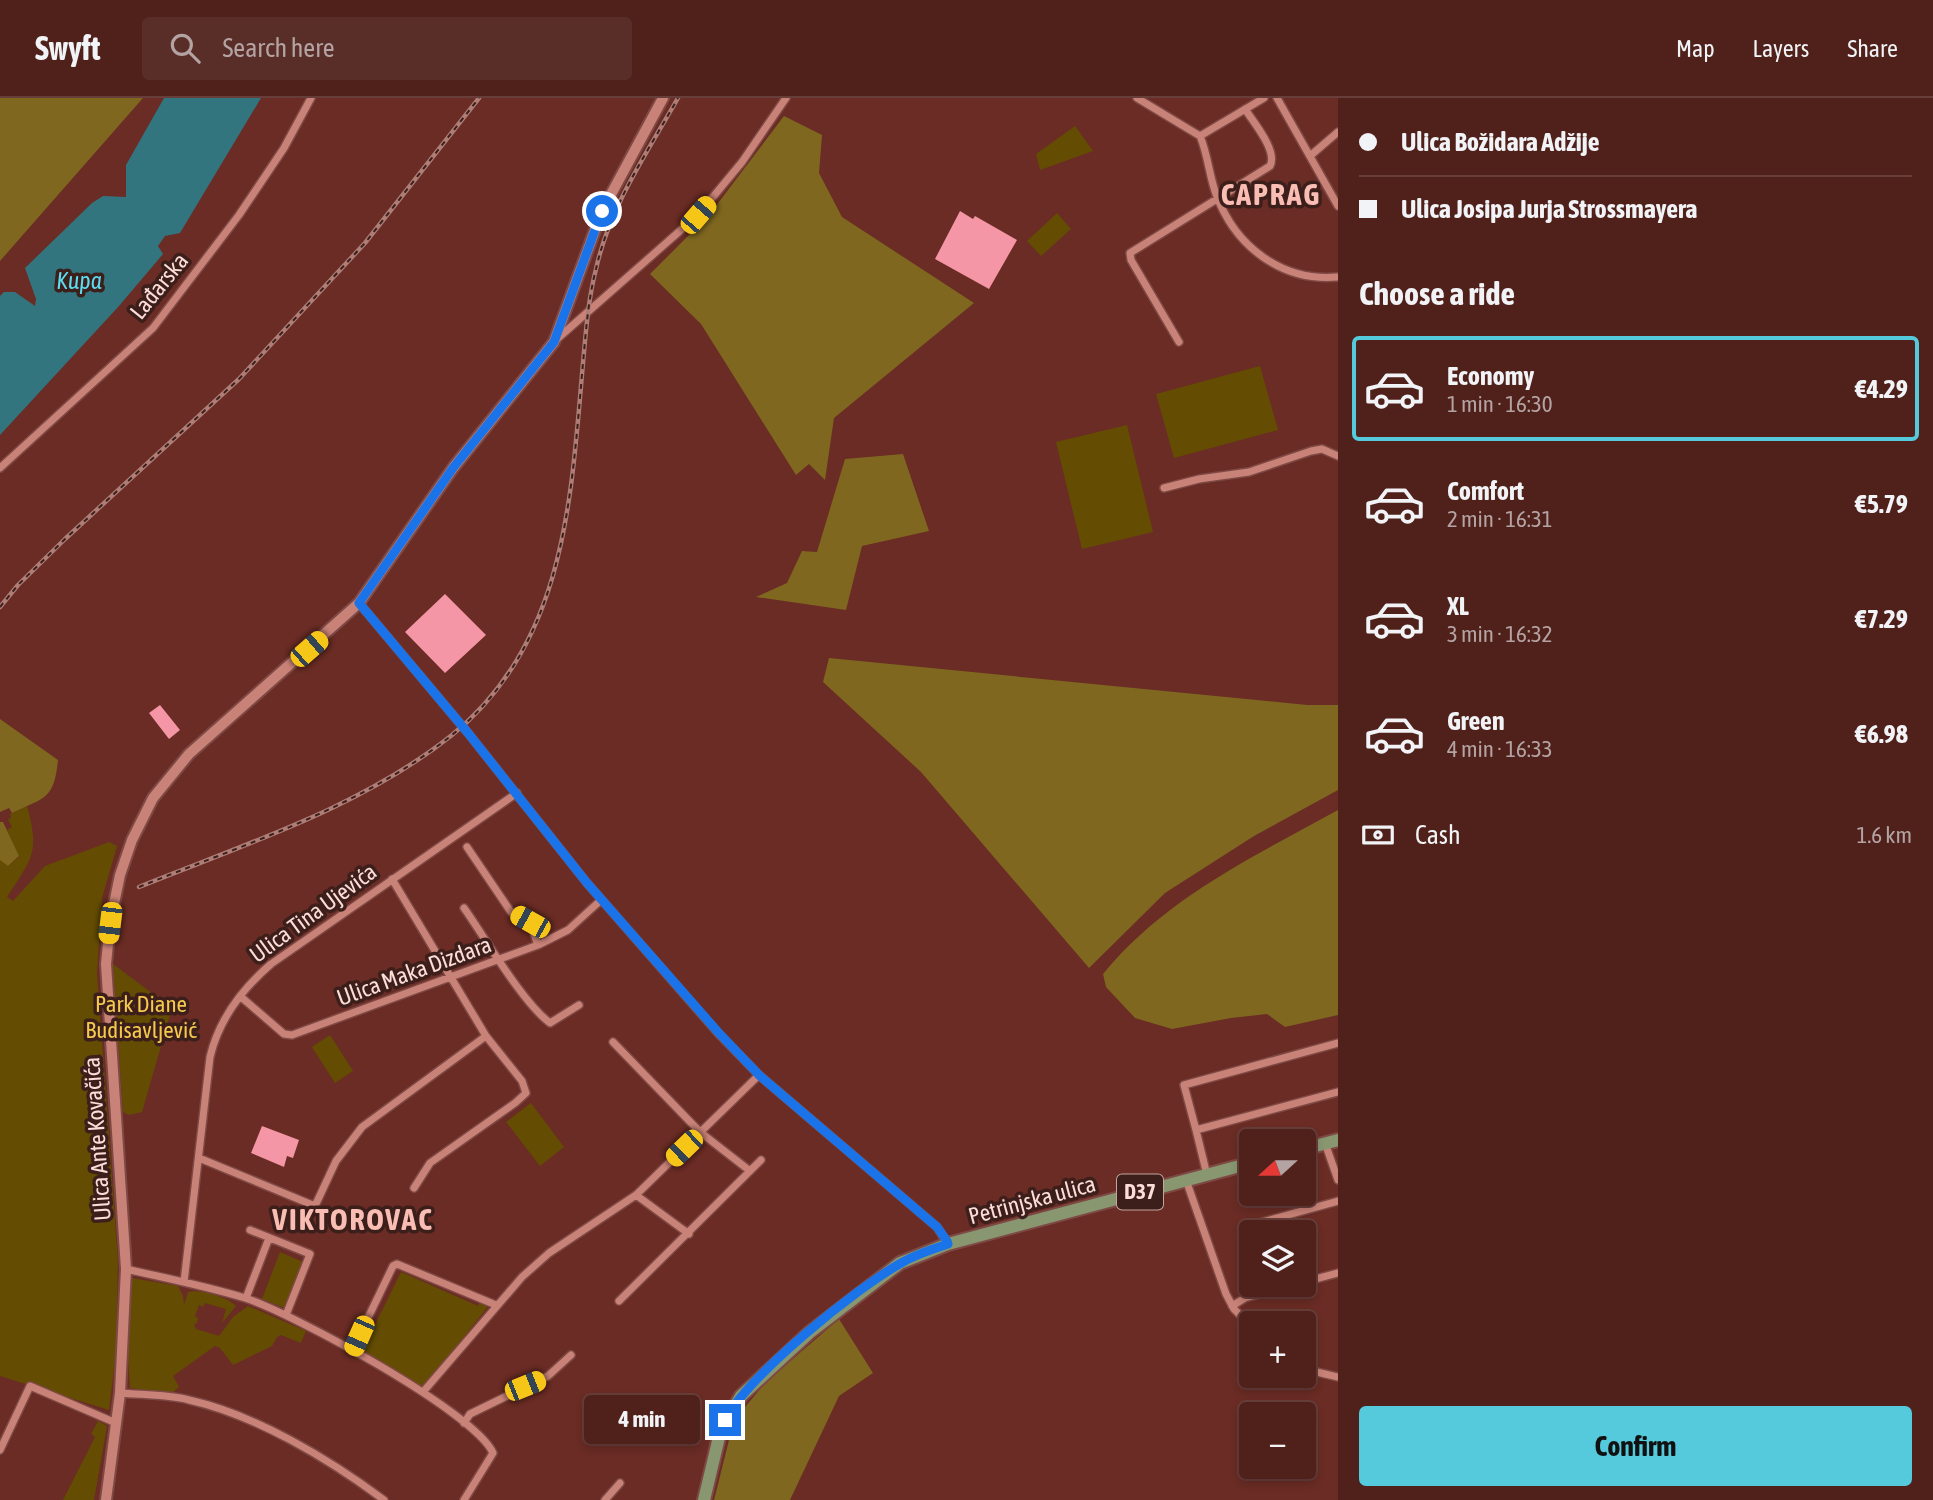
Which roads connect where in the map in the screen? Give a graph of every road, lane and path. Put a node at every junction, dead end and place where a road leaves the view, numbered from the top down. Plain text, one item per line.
1 (311, 98) edge
2 (663, 98) edge
3 (786, 98) edge
4 (1137, 98) edge
5 (1264, 98) edge
6 (1277, 98) edge
7 (1245, 109) junction
8 (1338, 132) edge
9 (1200, 136) junction
10 (1310, 156) junction
11 (1217, 198) junction
12 (1338, 206) edge
13 (1338, 277) edge
14 (554, 342) junction
15 (1179, 342) dead end
16 (1338, 456) edge
17 (0, 468) edge
18 (1164, 488) dead end
19 (359, 603) junction
20 (517, 793) junction
21 (467, 846) dead end
22 (392, 879) junction
23 (601, 900) junction
24 (464, 908) dead end
25 (538, 945) junction
26 (500, 960) junction
27 (451, 978) junction
28 (240, 996) junction
29 (579, 1005) dead end
30 (486, 1036) junction
31 (613, 1042) dead end
32 (1338, 1043) edge
33 (759, 1075) junction
34 (1338, 1092) edge
35 (1196, 1130) junction
36 (700, 1132) junction
37 (1332, 1142) edge
38 (199, 1158) junction
39 (761, 1160) dead end
40 (1239, 1166) edge
41 (750, 1171) junction
42 (1207, 1175) junction
43 (1186, 1180) junction
44 (1338, 1180) edge
45 (414, 1188) dead end
46 (636, 1195) junction
47 (1338, 1201) edge
48 (1270, 1220) edge
49 (250, 1230) dead end
50 (689, 1234) junction
51 (270, 1238) junction
52 (948, 1244) junction
53 (125, 1269) junction
54 (1338, 1273) edge
55 (1316, 1279) edge
56 (184, 1282) junction
57 (1249, 1297) edge
58 (246, 1298) junction
59 (619, 1301) dead end
60 (496, 1305) junction
61 (1232, 1306) junction
62 (1239, 1313) edge
63 (286, 1315) junction
64 (352, 1351) junction
65 (571, 1356) dead end
66 (1316, 1372) edge
67 (1338, 1377) edge
68 (424, 1392) junction
69 (120, 1393) junction
70 (116, 1423) junction
71 (464, 1423) junction
72 (0, 1450) edge
73 (620, 1483) dead end
74 (109, 1498) edge
75 (384, 1500) edge
76 (464, 1500) edge
77 (605, 1500) edge
78 (704, 1500) edge

1 - 17 street, Lađarska
2 - 14 main road, Ulica Ante Kovačića
3 - 14 street
4 - 9 street
5 - 7 street
6 - 10 street
7 - 9 street
7 - 11 street
8 - 10 street
9 - 11 street
10 - 12 street
11 - 13 street
11 - 15 street
14 - 19 main road, Ulica Ante Kovačića
16 - 18 street
19 - 20 street
19 - 53 main road, Ulica Ante Kovačića
20 - 22 street, Ulica Tina Ujevića
20 - 23 street
21 - 25 street
22 - 27 street
22 - 28 street, Ulica Tina Ujevića
23 - 25 street, Ulica Maka Dizdara
23 - 33 street
24 - 26 street
25 - 26 street, Ulica Maka Dizdara
26 - 27 street, Ulica Maka Dizdara
26 - 29 street
27 - 28 street, Ulica Maka Dizdara
27 - 30 street
28 - 38 street, Ulica Tina Ujevića
30 - 38 street
30 - 45 street
31 - 36 street
32 - 35 street
33 - 36 street
33 - 52 street
34 - 35 street
35 - 42 street
36 - 41 street
36 - 46 street
37 - 44 street
38 - 56 street, Ulica Tina Ujevića
39 - 41 street
40 - 42 main road, Petrinjska ulica / D37
41 - 50 street
42 - 43 main road, Petrinjska ulica / D37
43 - 52 main road, Petrinjska ulica / D37
43 - 61 street
46 - 50 street
46 - 60 street
47 - 48 street
49 - 51 street
50 - 59 street
51 - 58 street
51 - 63 street
52 - 78 main road, D37
53 - 56 street
53 - 69 main road, Ulica Ante Kovačića
54 - 55 street
56 - 58 street
57 - 61 street
58 - 63 street
60 - 64 street
60 - 68 street
61 - 62 street
63 - 64 street
64 - 68 street
65 - 71 street
66 - 67 street
68 - 71 street
69 - 70 main road, Ulica Ante Kovačića
69 - 75 street
70 - 72 street
70 - 74 main road, Ulica Ante Kovačića
71 - 76 street
73 - 77 street

